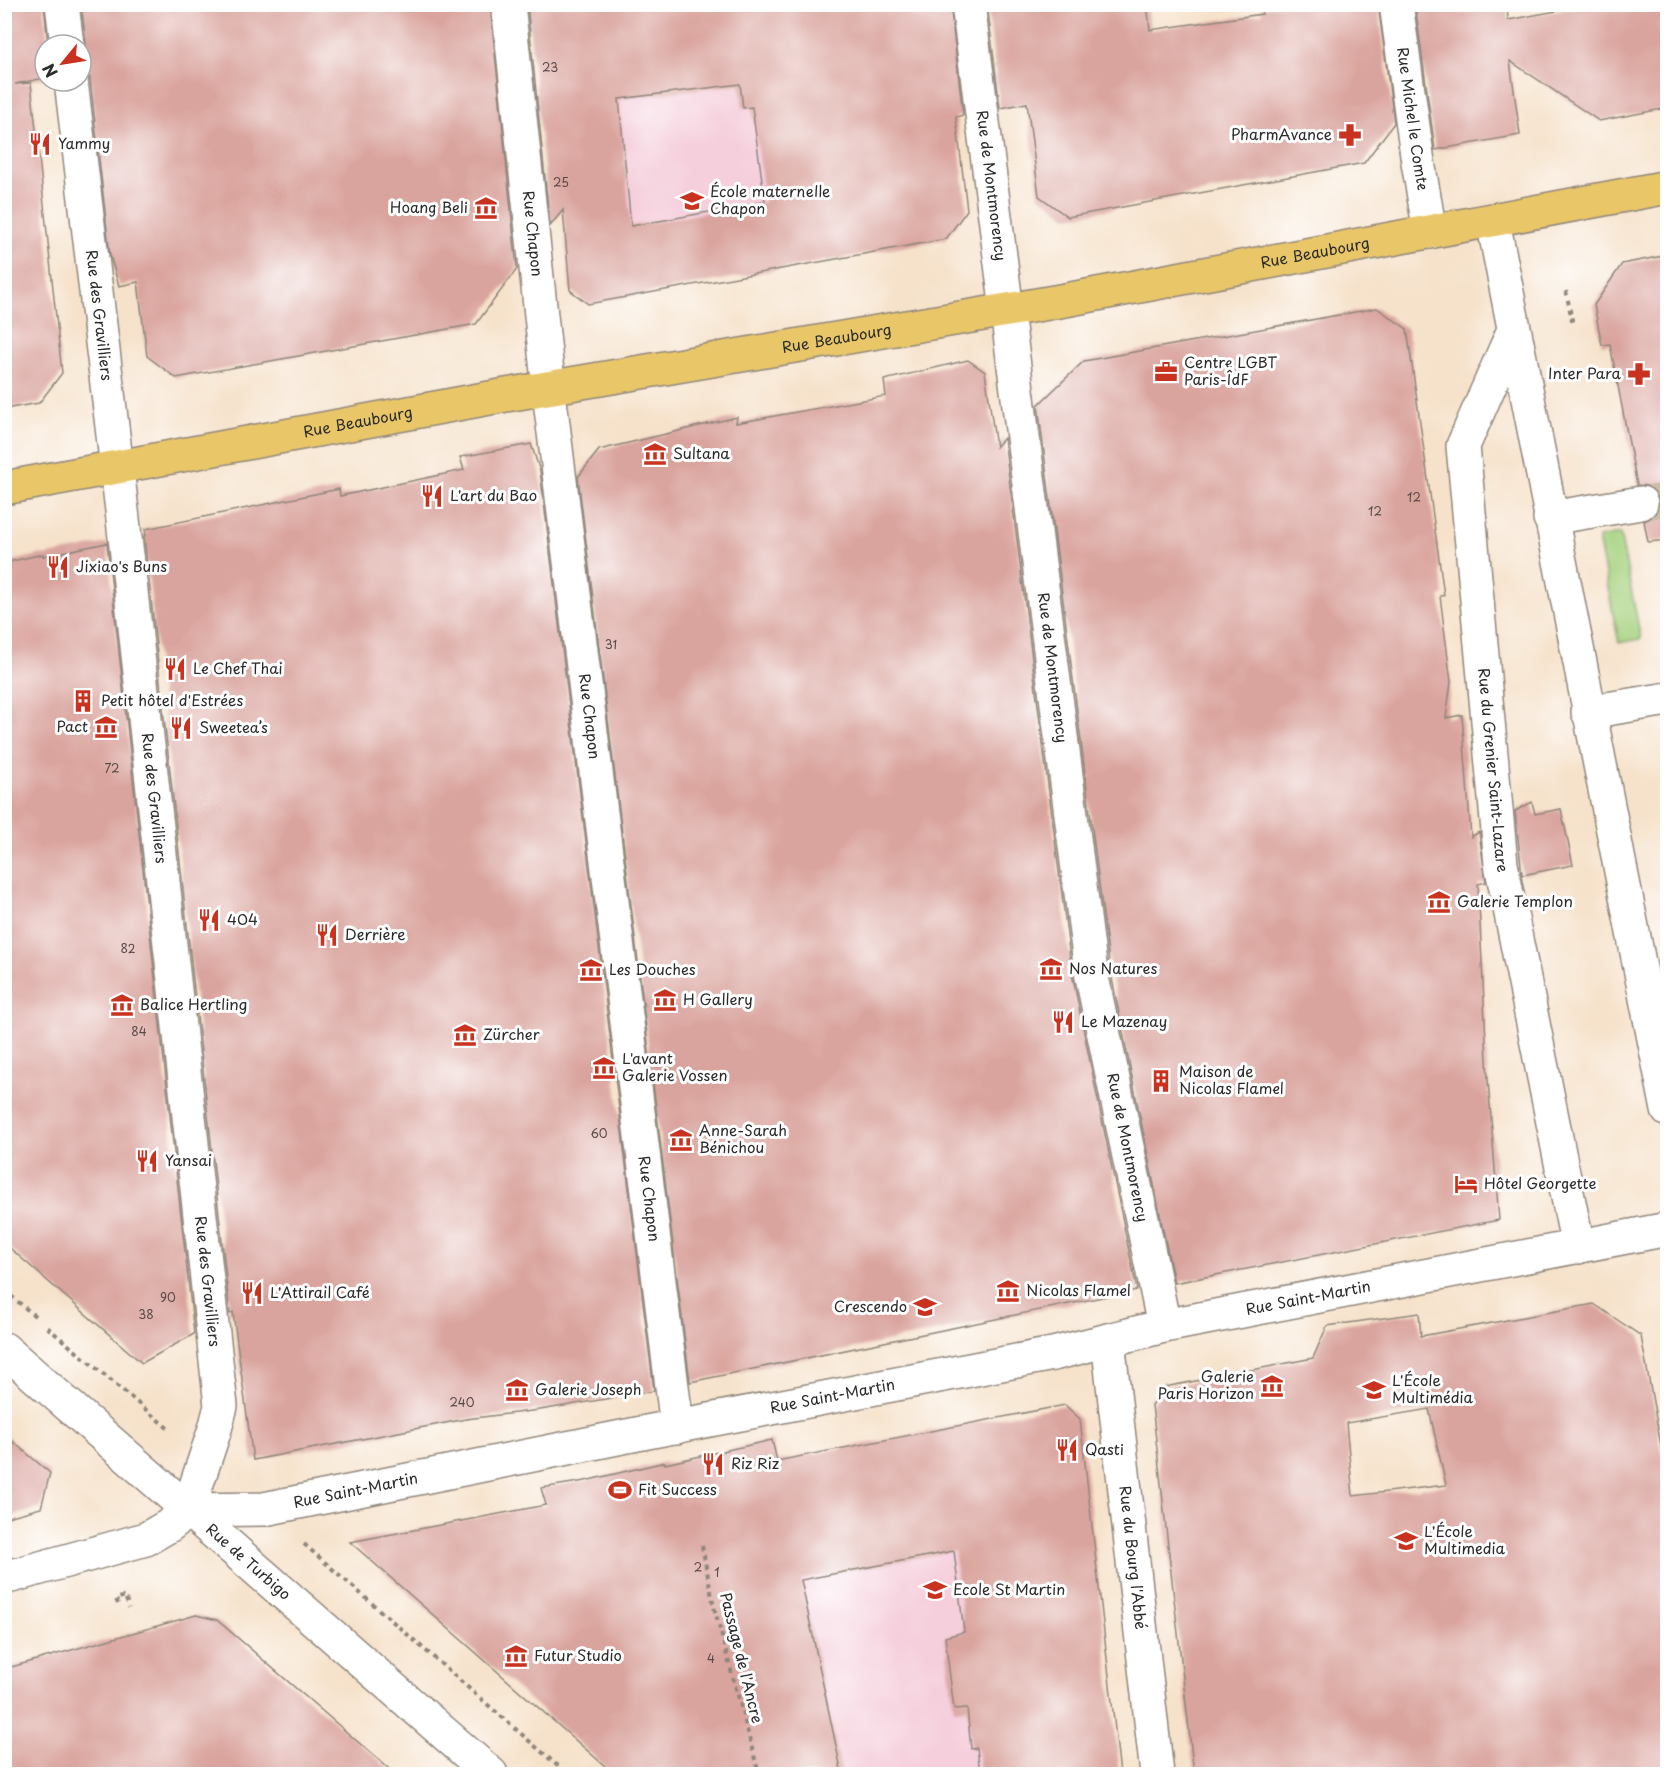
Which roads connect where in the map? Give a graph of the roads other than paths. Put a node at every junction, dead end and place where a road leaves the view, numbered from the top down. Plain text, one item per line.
1 (62, 4) edge
2 (508, 4) edge
3 (968, 4) edge
4 (1396, 4) edge
5 (66, 33) edge
6 (72, 93) edge
7 (1668, 188) edge
8 (1492, 221) junction
9 (1430, 232) junction
10 (1006, 309) junction
11 (1513, 332) junction
12 (549, 389) junction
13 (117, 467) junction
14 (4, 488) edge
15 (1640, 496) tunnel mouth
16 (1549, 511) junction
17 (1668, 699) edge
18 (1588, 712) junction
19 (1668, 1110) edge
20 (1668, 1229) edge
21 (1578, 1247) junction
22 (1164, 1326) junction
23 (1108, 1340) junction
24 (4, 1349) edge
25 (677, 1427) junction
26 (188, 1510) junction
27 (4, 1578) edge
28 (490, 1774) edge
29 (1157, 1774) edge

1 - 5 street
2 - 12 street, Rue Chapon
3 - 10 street, Rue de Montmorency
4 - 9 street, Rue Michel le Comte
6 - 13 street, Rue des Gravilliers
7 - 8 main road, Rue Beaubourg
8 - 9 main road, Rue Beaubourg
8 - 11 street
9 - 10 main road, Rue Beaubourg
10 - 12 main road, Rue Beaubourg
10 - 22 street, Rue de Montmorency
11 - 16 street
11 - 21 street, Rue du Grenier Saint-Lazare
12 - 13 main road, Rue Beaubourg
12 - 25 street, Rue Chapon
13 - 14 main road, Rue Beaubourg
13 - 26 street, Rue des Gravilliers
15 - 16 street
16 - 18 street
17 - 18 street
18 - 19 street
20 - 21 street, Rue Saint-Martin
21 - 22 street, Rue Saint-Martin
22 - 23 street, Rue Saint-Martin
23 - 25 street, Rue Saint-Martin
23 - 29 street, Rue du Bourg l'Abbé
24 - 26 street, Rue de Turbigo
25 - 26 street, Rue Saint-Martin
26 - 27 street
26 - 28 street, Rue de Turbigo

